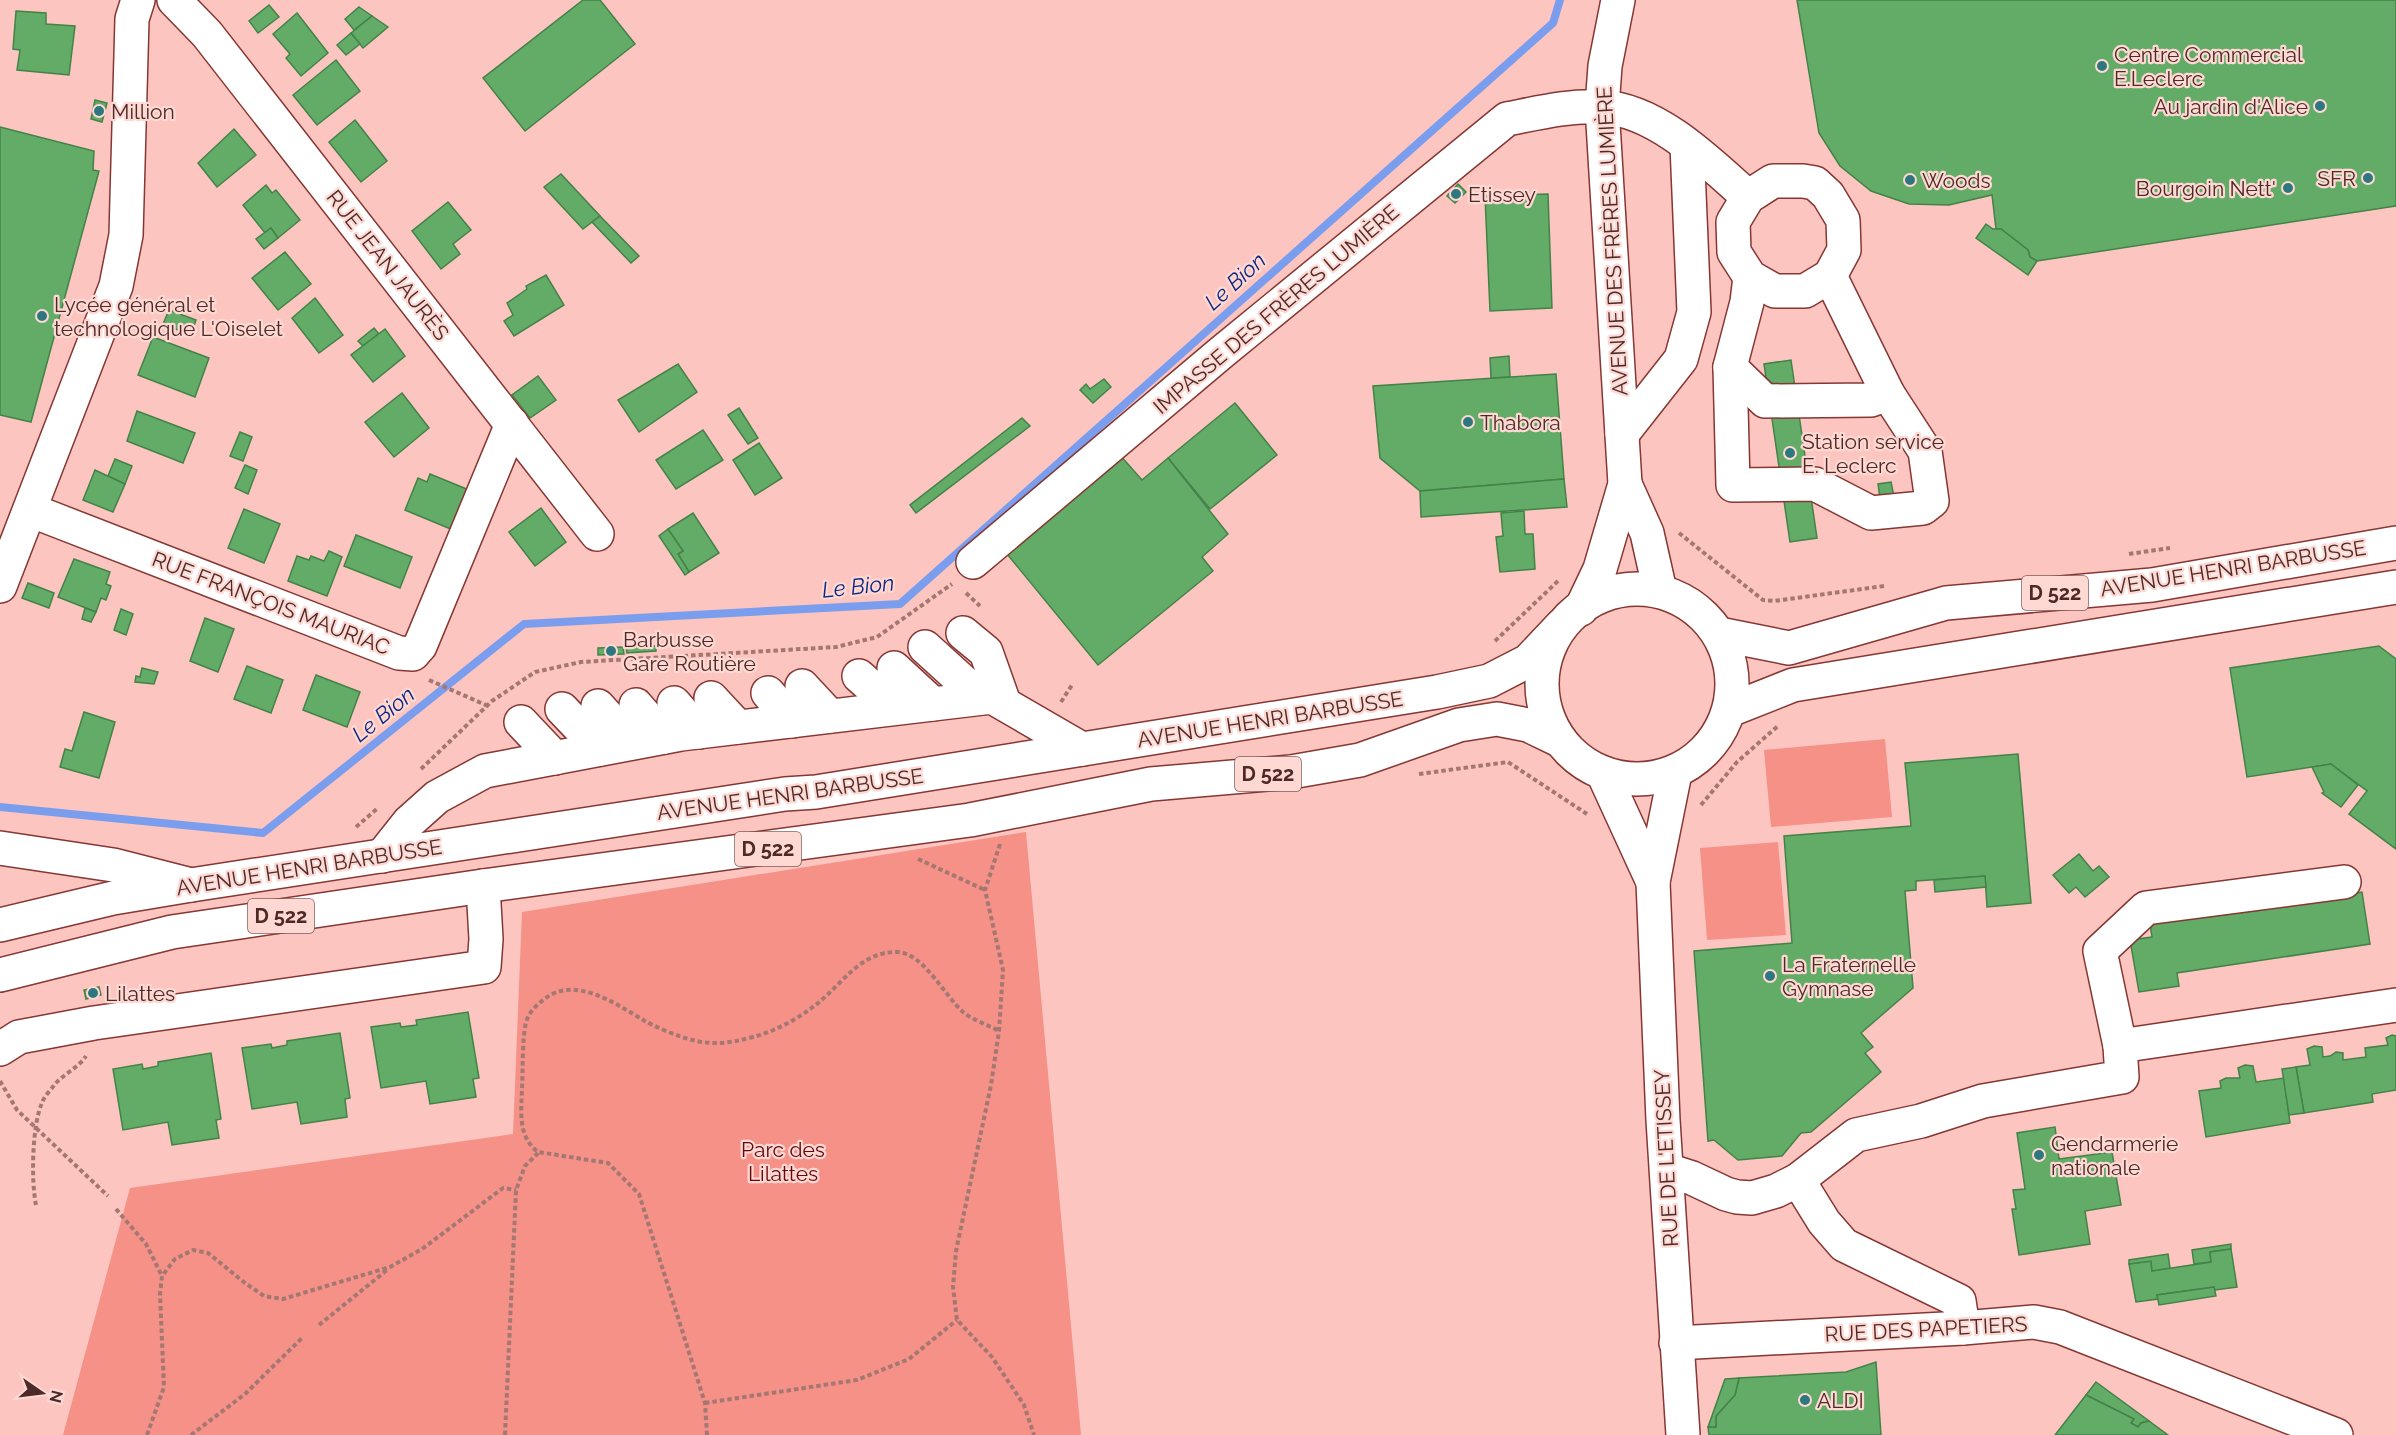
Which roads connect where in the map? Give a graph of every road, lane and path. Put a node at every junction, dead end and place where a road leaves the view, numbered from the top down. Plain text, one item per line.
1 (138, 0) edge
2 (174, 0) edge
3 (1618, 0) edge
4 (1602, 107) junction
5 (1687, 145) junction
6 (1748, 197) junction
7 (1830, 276) junction
8 (1750, 277) junction
9 (1730, 367) junction
10 (1888, 394) junction
11 (512, 424) junction
12 (1622, 434) junction
13 (1625, 484) junction
14 (30, 510) junction
15 (597, 534) dead end
16 (2396, 543) edge
17 (973, 561) dead end
18 (0, 586) edge
19 (2396, 587) edge
20 (1660, 591) junction
21 (1571, 617) junction
22 (1719, 634) junction
23 (435, 683) dead end
24 (488, 706) dead end
25 (1730, 710) junction
26 (1780, 724) dead end
27 (1559, 740) junction
28 (1082, 749) junction
29 (1604, 773) junction
30 (1675, 773) junction
31 (1417, 774) dead end
32 (1662, 830) junction
33 (1629, 832) junction
34 (1001, 840) dead end
35 (0, 848) edge
36 (382, 856) junction
37 (914, 857) dead end
38 (1653, 882) junction
39 (2344, 882) dead end
40 (191, 885) junction
41 (483, 886) junction
42 (985, 890) junction
43 (0, 925) edge
44 (0, 975) edge
45 (2396, 1005) edge
46 (94, 1023) junction
47 (999, 1031) junction
48 (2120, 1046) junction
49 (0, 1049) edge
50 (0, 1081) edge
51 (37, 1128) junction
52 (538, 1152) junction
53 (1666, 1170) junction
54 (1798, 1180) junction
55 (516, 1190) junction
56 (108, 1196) dead end
57 (36, 1205) dead end
58 (117, 1209) dead end
59 (390, 1267) junction
60 (162, 1276) junction
61 (957, 1320) junction
62 (319, 1326) dead end
63 (1963, 1328) junction
64 (302, 1338) dead end
65 (1676, 1343) junction
66 (705, 1403) junction
67 (147, 1435) edge
68 (191, 1435) edge
69 (505, 1435) edge
70 (707, 1435) edge
71 (1034, 1435) edge
72 (1683, 1435) edge
73 (2336, 1435) edge

1 - 14 main road
2 - 11 main road, RUE JEAN JAURÈS
3 - 4 main road, AVENUE DES FRÈRES LUMIÈRE
4 - 5 main road, IMPASSE DES FRÈRES LUMIÈRE
4 - 12 main road, AVENUE DES FRÈRES LUMIÈRE
4 - 17 main road, IMPASSE DES FRÈRES LUMIÈRE
5 - 6 main road, IMPASSE DES FRÈRES LUMIÈRE
5 - 12 main road
6 - 7 main road
6 - 8 main road
7 - 8 main road
7 - 10 main road
8 - 9 main road
9 - 10 main road
9 - 10 main road
11 - 14 main road, RUE FRANÇOIS MAURIAC
11 - 15 main road, RUE JEAN JAURÈS
12 - 13 main road, AVENUE DES FRÈRES LUMIÈRE
13 - 20 main road, AVENUE DES FRÈRES LUMIÈRE
13 - 21 main road, AVENUE DES FRÈRES LUMIÈRE
14 - 18 main road
16 - 22 main road, AVENUE HENRI BARBUSSE / D 522
19 - 25 main road, AVENUE HENRI BARBUSSE / D 522
20 - 21 main road
20 - 22 main road
21 - 27 main road
21 - 28 main road, AVENUE HENRI BARBUSSE / D 522
22 - 25 main road
23 - 24 path
25 - 30 main road
26 - 32 path
27 - 29 main road
27 - 41 main road, AVENUE HENRI BARBUSSE / D 522
28 - 36 main road, AVENUE HENRI BARBUSSE / D 522
28 - 36 main road
29 - 30 main road
29 - 33 main road, RUE DE L'ETISSEY
30 - 32 main road, RUE DE L'ETISSEY
31 - 33 path
32 - 38 main road, RUE DE L'ETISSEY
33 - 38 main road, RUE DE L'ETISSEY
34 - 42 path
35 - 40 main road
36 - 40 main road, AVENUE HENRI BARBUSSE / D 522
37 - 42 path
38 - 53 main road, RUE DE L'ETISSEY
39 - 48 main road
40 - 43 main road, AVENUE HENRI BARBUSSE / D 522
41 - 44 main road, AVENUE HENRI BARBUSSE / D 522
41 - 46 main road
42 - 47 path
45 - 48 main road
46 - 49 main road
46 - 51 path
47 - 52 path
47 - 61 path
48 - 54 main road
50 - 51 path
51 - 56 path
51 - 57 path
52 - 55 path
52 - 66 path
53 - 54 main road
53 - 65 main road, RUE DE L'ETISSEY
54 - 63 main road
55 - 59 path
55 - 69 path
58 - 60 path
59 - 60 path
59 - 62 path
60 - 67 path
61 - 66 path
61 - 71 path
63 - 65 main road, RUE DES PAPETIERS
63 - 73 main road, RUE DES PAPETIERS
64 - 68 path
65 - 72 main road, RUE DE L'ETISSEY
66 - 70 path

